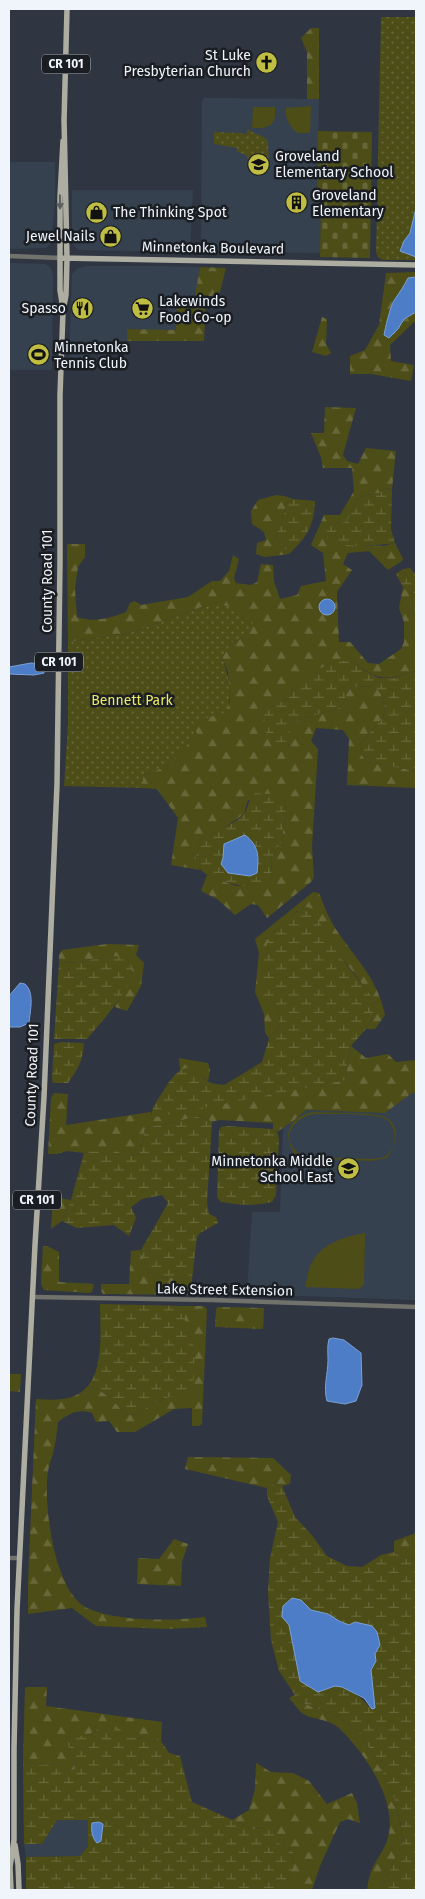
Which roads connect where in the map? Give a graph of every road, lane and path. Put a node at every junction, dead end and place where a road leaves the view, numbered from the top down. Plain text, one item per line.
1 (67, 9) edge
2 (9, 256) edge
3 (64, 258) junction
4 (416, 265) edge
5 (33, 1297) junction
6 (416, 1307) edge
7 (9, 1558) edge
8 (20, 1558) junction
9 (14, 1840) junction
10 (11, 1890) edge
11 (19, 1890) edge

1 - 3 main road, County Road 101 / CR 101
2 - 3 street, Minnetonka Boulevard
3 - 4 main road, Minnetonka Boulevard
3 - 5 main road, County Road 101 / CR 101
5 - 6 street, Lake Street Extension
5 - 8 main road, County Road 101 / CR 101
7 - 8 street
8 - 9 main road, County Road 101 / CR 101
9 - 10 main road, County Road 101 / CR 101
9 - 11 main road, County Road 101 / CR 101

